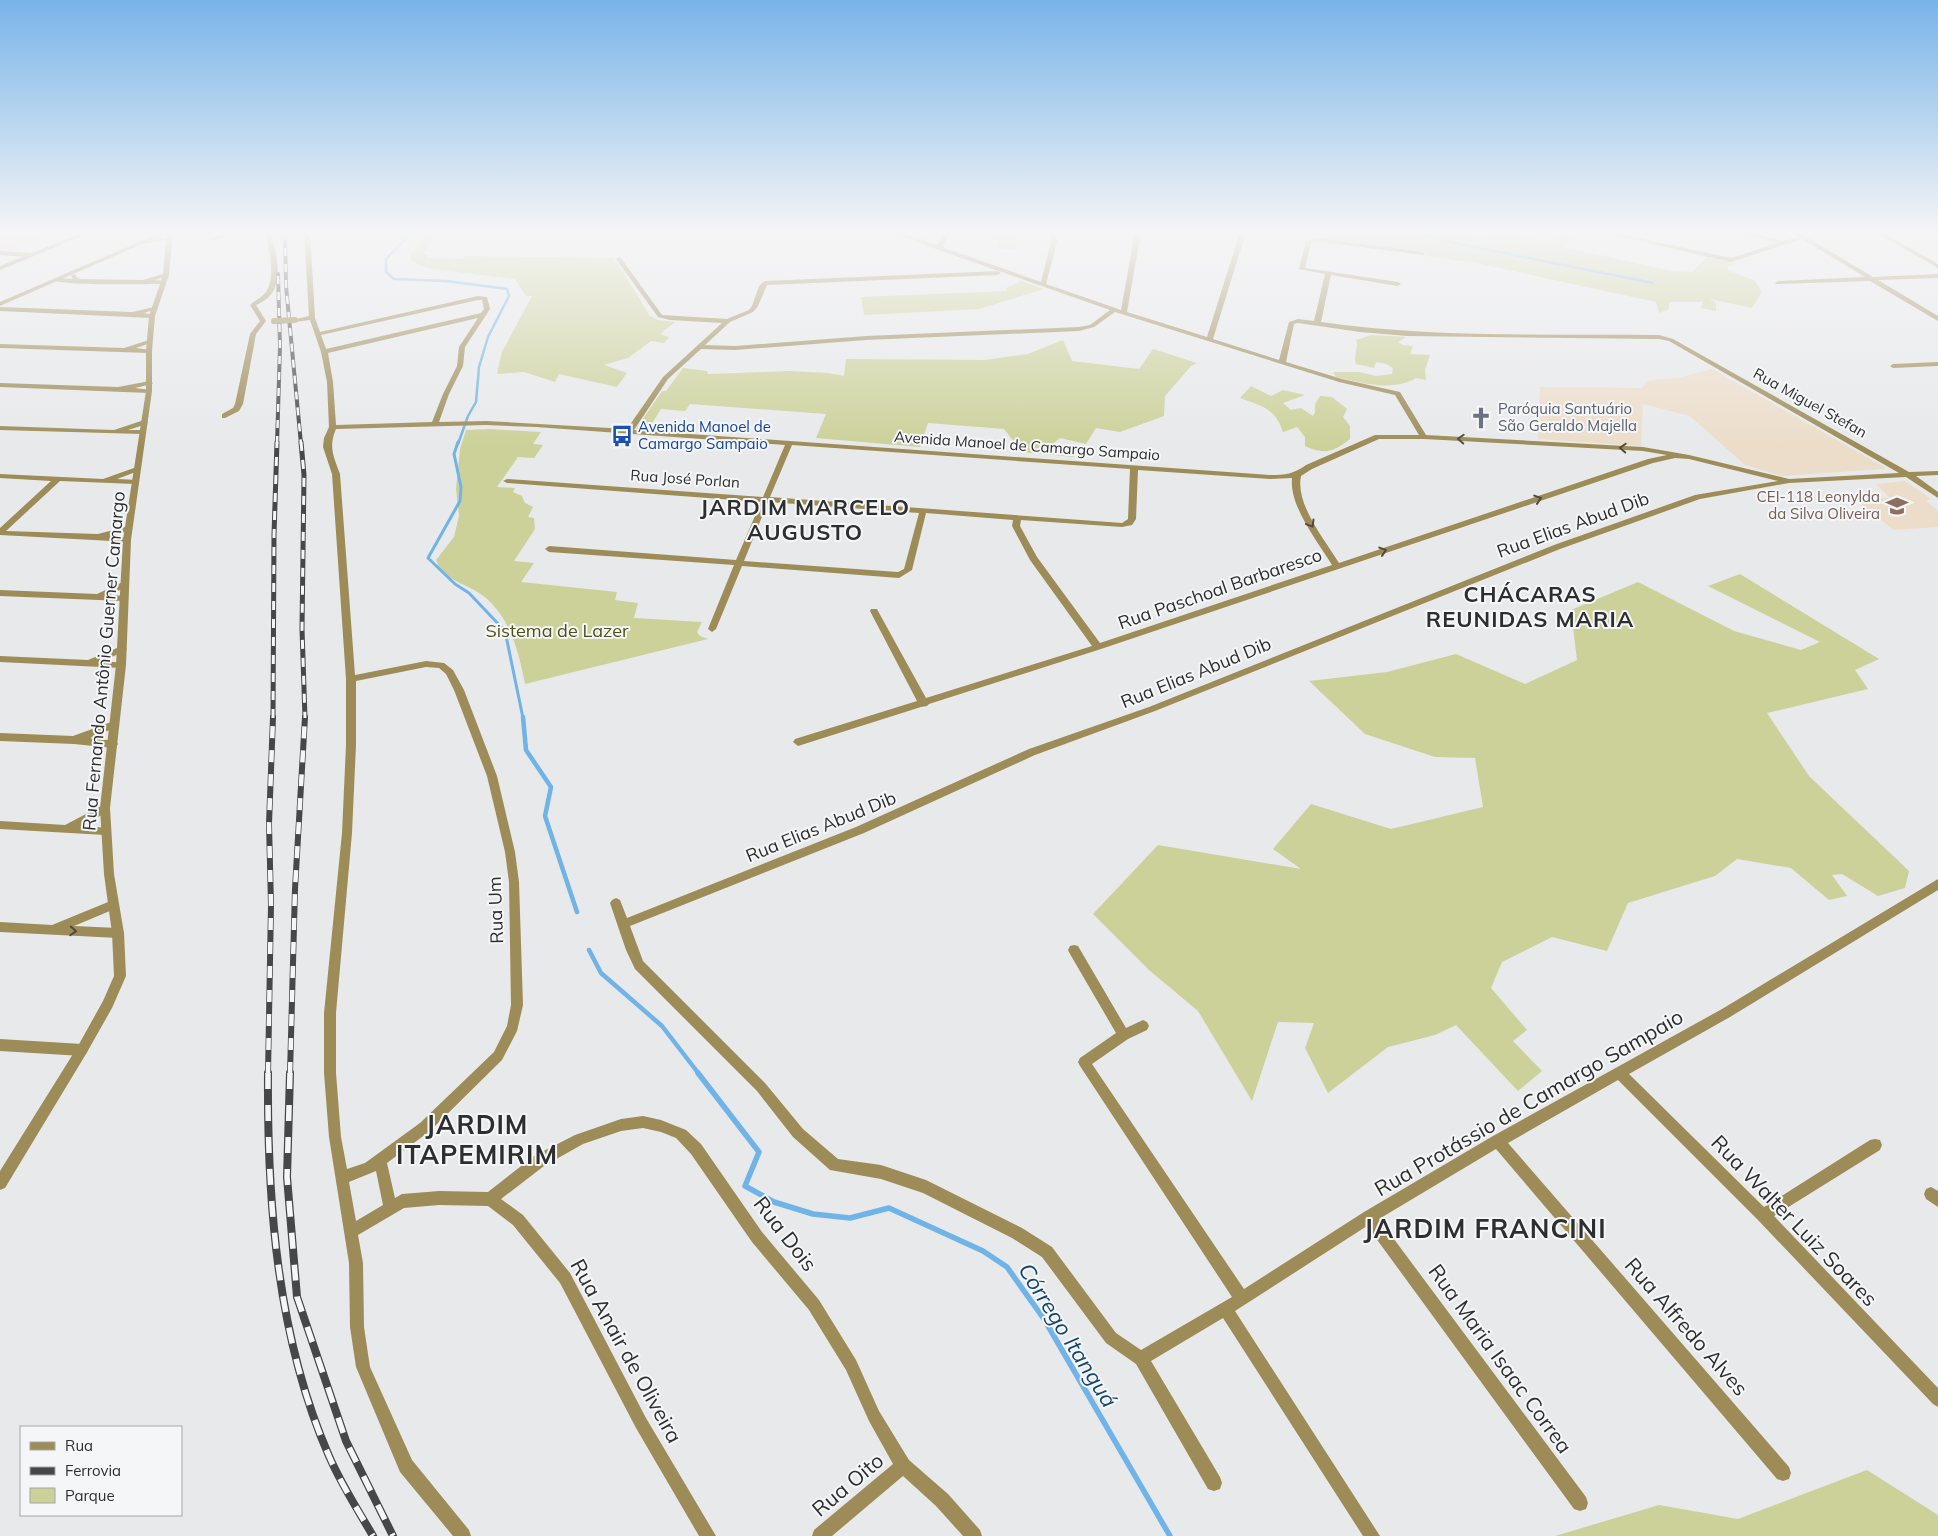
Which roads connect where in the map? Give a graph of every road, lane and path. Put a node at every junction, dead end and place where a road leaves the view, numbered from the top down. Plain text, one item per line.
1 (156, 304) edge
2 (255, 304) edge
3 (311, 304) edge
4 (453, 304) edge
5 (487, 304) edge
6 (651, 304) edge
7 (757, 304) edge
8 (1096, 304) edge
9 (1126, 304) edge
10 (1220, 304) edge
11 (1321, 304) edge
12 (1912, 304) edge
13 (0, 309) edge
14 (1114, 310) junction
15 (153, 312) junction
16 (1124, 313) junction
17 (482, 316) junction
18 (312, 318) junction
19 (1938, 319) edge
20 (263, 321) junction
21 (728, 321) junction
22 (1317, 324) junction
23 (318, 334) junction
24 (1209, 340) junction
25 (0, 346) edge
26 (149, 346) junction
27 (700, 347) junction
28 (324, 352) junction
29 (1282, 363) junction
30 (1938, 364) edge
31 (1893, 366) dead end
32 (0, 386) edge
33 (149, 387) junction
34 (225, 416) dead end
35 (435, 424) junction
36 (143, 427) junction
37 (333, 427) junction
38 (0, 428) edge
39 (630, 431) junction
40 (1424, 437) junction
41 (789, 443) junction
42 (1643, 449) junction
43 (1688, 457) junction
44 (1651, 461) junction
45 (1134, 467) junction
46 (137, 470) junction
47 (1938, 473) edge
48 (1907, 474) junction
49 (0, 476) edge
50 (1270, 477) junction
51 (59, 478) junction
52 (1297, 479) junction
53 (104, 481) junction
54 (507, 481) dead end
55 (1789, 481) junction
56 (135, 482) junction
57 (1938, 496) edge
58 (766, 498) junction
59 (923, 511) junction
60 (1018, 517) junction
61 (129, 528) junction
62 (0, 532) edge
63 (98, 537) junction
64 (127, 540) junction
65 (549, 549) dead end
66 (740, 563) junction
67 (1337, 566) junction
68 (124, 584) junction
69 (0, 593) edge
70 (98, 597) junction
71 (123, 598) junction
72 (874, 611) dead end
73 (712, 629) dead end
74 (1098, 647) junction
75 (122, 649) junction
76 (0, 659) edge
77 (89, 663) junction
78 (121, 664) junction
79 (351, 679) junction
80 (924, 704) junction
81 (114, 725) junction
82 (0, 737) edge
83 (74, 740) junction
84 (798, 742) dead end
85 (113, 744) junction
86 (105, 808) junction
87 (0, 825) edge
88 (66, 829) junction
89 (105, 831) junction
90 (1938, 884) edge
91 (616, 903) dead end
92 (113, 905) junction
93 (623, 924) junction
94 (0, 927) edge
95 (53, 930) junction
96 (118, 934) junction
97 (1074, 950) dead end
98 (1143, 1026) dead end
99 (1124, 1035) junction
100 (0, 1045) edge
101 (82, 1050) junction
102 (1620, 1072) junction
103 (1498, 1141) junction
104 (1875, 1145) dead end
105 (380, 1160) junction
106 (342, 1178) junction
107 (0, 1183) edge
108 (490, 1199) junction
109 (390, 1208) junction
110 (1763, 1214) junction
111 (1369, 1217) junction
112 (350, 1232) junction
113 (1242, 1299) junction
114 (1225, 1308) junction
115 (1142, 1359) junction
116 (1938, 1399) edge
117 (903, 1466) junction
118 (1783, 1473) dead end
119 (1214, 1483) dead end
120 (1580, 1503) dead end
121 (463, 1536) edge
122 (708, 1536) edge
123 (820, 1536) edge
124 (974, 1536) edge
125 (1372, 1536) edge

1 - 15 street, Rua Fernando Antônio Guerner Camargo
2 - 20 street
3 - 18 street
4 - 23 street
5 - 17 street
6 - 21 street
7 - 21 street
8 - 14 street
9 - 16 street
10 - 24 street
11 - 22 street
12 - 19 street
13 - 15 street
14 - 16 street
14 - 27 street
15 - 26 street, Rua Fernando Antônio Guerner Camargo
16 - 24 street
17 - 28 street
17 - 35 street
18 - 20 street, bridge
18 - 23 street
20 - 34 street
21 - 27 street
22 - 29 street
22 - 48 street, Rua Miguel Stefan
23 - 28 street
24 - 29 street
25 - 26 street
26 - 33 street, Rua Fernando Antônio Guerner Camargo
27 - 39 street
28 - 37 street
29 - 40 street
30 - 31 street
32 - 33 street
33 - 36 street, Rua Fernando Antônio Guerner Camargo
35 - 37 street, Avenida Manoel de Camargo Sampaio
35 - 39 street, Avenida Manoel de Camargo Sampaio
36 - 38 street
36 - 46 street, Rua Fernando Antônio Guerner Camargo
37 - 79 street
39 - 41 street, Avenida Manoel de Camargo Sampaio
42 -> 40 street, Avenida Manoel de Camargo Sampaio
40 - 52 street, Avenida Manoel de Camargo Sampaio
41 - 45 street, Avenida Manoel de Camargo Sampaio
41 - 58 street
42 - 43 street, Avenida Manoel de Camargo Sampaio
42 - 44 street
43 - 44 street, Rua Paschoal Barbaresco
43 - 55 street, Avenida Manoel de Camargo Sampaio
67 -> 44 street, Rua Paschoal Barbaresco
45 - 50 street, Avenida Manoel de Camargo Sampaio
45 - 60 street, Rua José Porlan
46 - 53 street
46 - 56 street, Rua Fernando Antônio Guerner Camargo
47 - 48 street, Avenida Manoel de Camargo Sampaio
48 - 55 street, Avenida Manoel de Camargo Sampaio
48 - 57 street, Rua Miguel Stefan
49 - 51 street
50 - 52 street, Avenida Manoel de Camargo Sampaio
50 - 52 street, Avenida Manoel de Camargo Sampaio
51 - 53 street
51 - 62 street
52 -> 67 street
53 - 56 street
54 - 58 street, Rua José Porlan
55 - 93 street, Rua Elias Abud Dib
56 - 61 street, Rua Fernando Antônio Guerner Camargo
58 - 59 street, Rua José Porlan
58 - 66 street
59 - 60 street, Rua José Porlan
59 - 66 street
60 - 74 street
61 - 63 street
61 - 64 street, Rua Fernando Antônio Guerner Camargo
62 - 63 street
63 - 64 street
64 - 68 street, Rua Fernando Antônio Guerner Camargo
65 - 66 street
66 - 73 street
67 - 74 street, Rua Paschoal Barbaresco
68 - 70 street
68 - 71 street, Rua Fernando Antônio Guerner Camargo
69 - 70 street
70 - 71 street
71 - 75 street, Rua Fernando Antônio Guerner Camargo
72 - 80 street
74 - 80 street, Rua Paschoal Barbaresco
75 - 77 street
75 - 78 street, Rua Fernando Antônio Guerner Camargo
76 - 77 street
77 - 78 street
78 - 81 street, Rua Fernando Antônio Guerner Camargo
79 - 105 street, Rua Um
79 - 106 street
80 - 84 street, Rua Paschoal Barbaresco
81 - 83 street
81 - 85 street, Rua Fernando Antônio Guerner Camargo
82 - 83 street
83 - 85 street
85 - 86 street, Rua Fernando Antônio Guerner Camargo
86 - 88 street
86 - 89 street, Rua Fernando Antônio Guerner Camargo
87 - 88 street
88 - 89 street
89 - 92 street, Rua Fernando Antônio Guerner Camargo
90 - 102 street, Rua Protássio de Camargo Sampaio
91 - 93 street
92 - 95 street
92 - 96 street, Rua Fernando Antônio Guerner Camargo
93 - 115 street
94 - 95 street
95 -> 96 street
96 - 101 street, Rua Fernando Antônio Guerner Camargo
97 - 99 street
98 - 99 street
99 - 113 street
100 - 101 street
101 - 107 street, Rua Fernando Antônio Guerner Camargo
102 - 103 street, Rua Protássio de Camargo Sampaio
102 - 110 street, Rua Walter Luiz Soares
103 - 111 street, Rua Protássio de Camargo Sampaio
103 - 118 street, Rua Alfredo Alves
104 - 110 street
105 - 106 street, Rua Um
105 - 109 street
106 - 112 street
108 - 109 street
108 - 117 street, Rua Dois
108 - 122 street, Rua Anair de Oliveira
109 - 112 street
110 - 116 street, Rua Walter Luiz Soares
111 - 113 street, Rua Protássio de Camargo Sampaio
111 - 120 street, Rua Maria Isaac Correa
112 - 121 street
113 - 114 street, Rua Protássio de Camargo Sampaio
114 - 115 street, Rua Protássio de Camargo Sampaio
114 - 125 street
115 - 119 street
117 - 123 street, Rua Oito
117 - 124 street, Rua Dois

